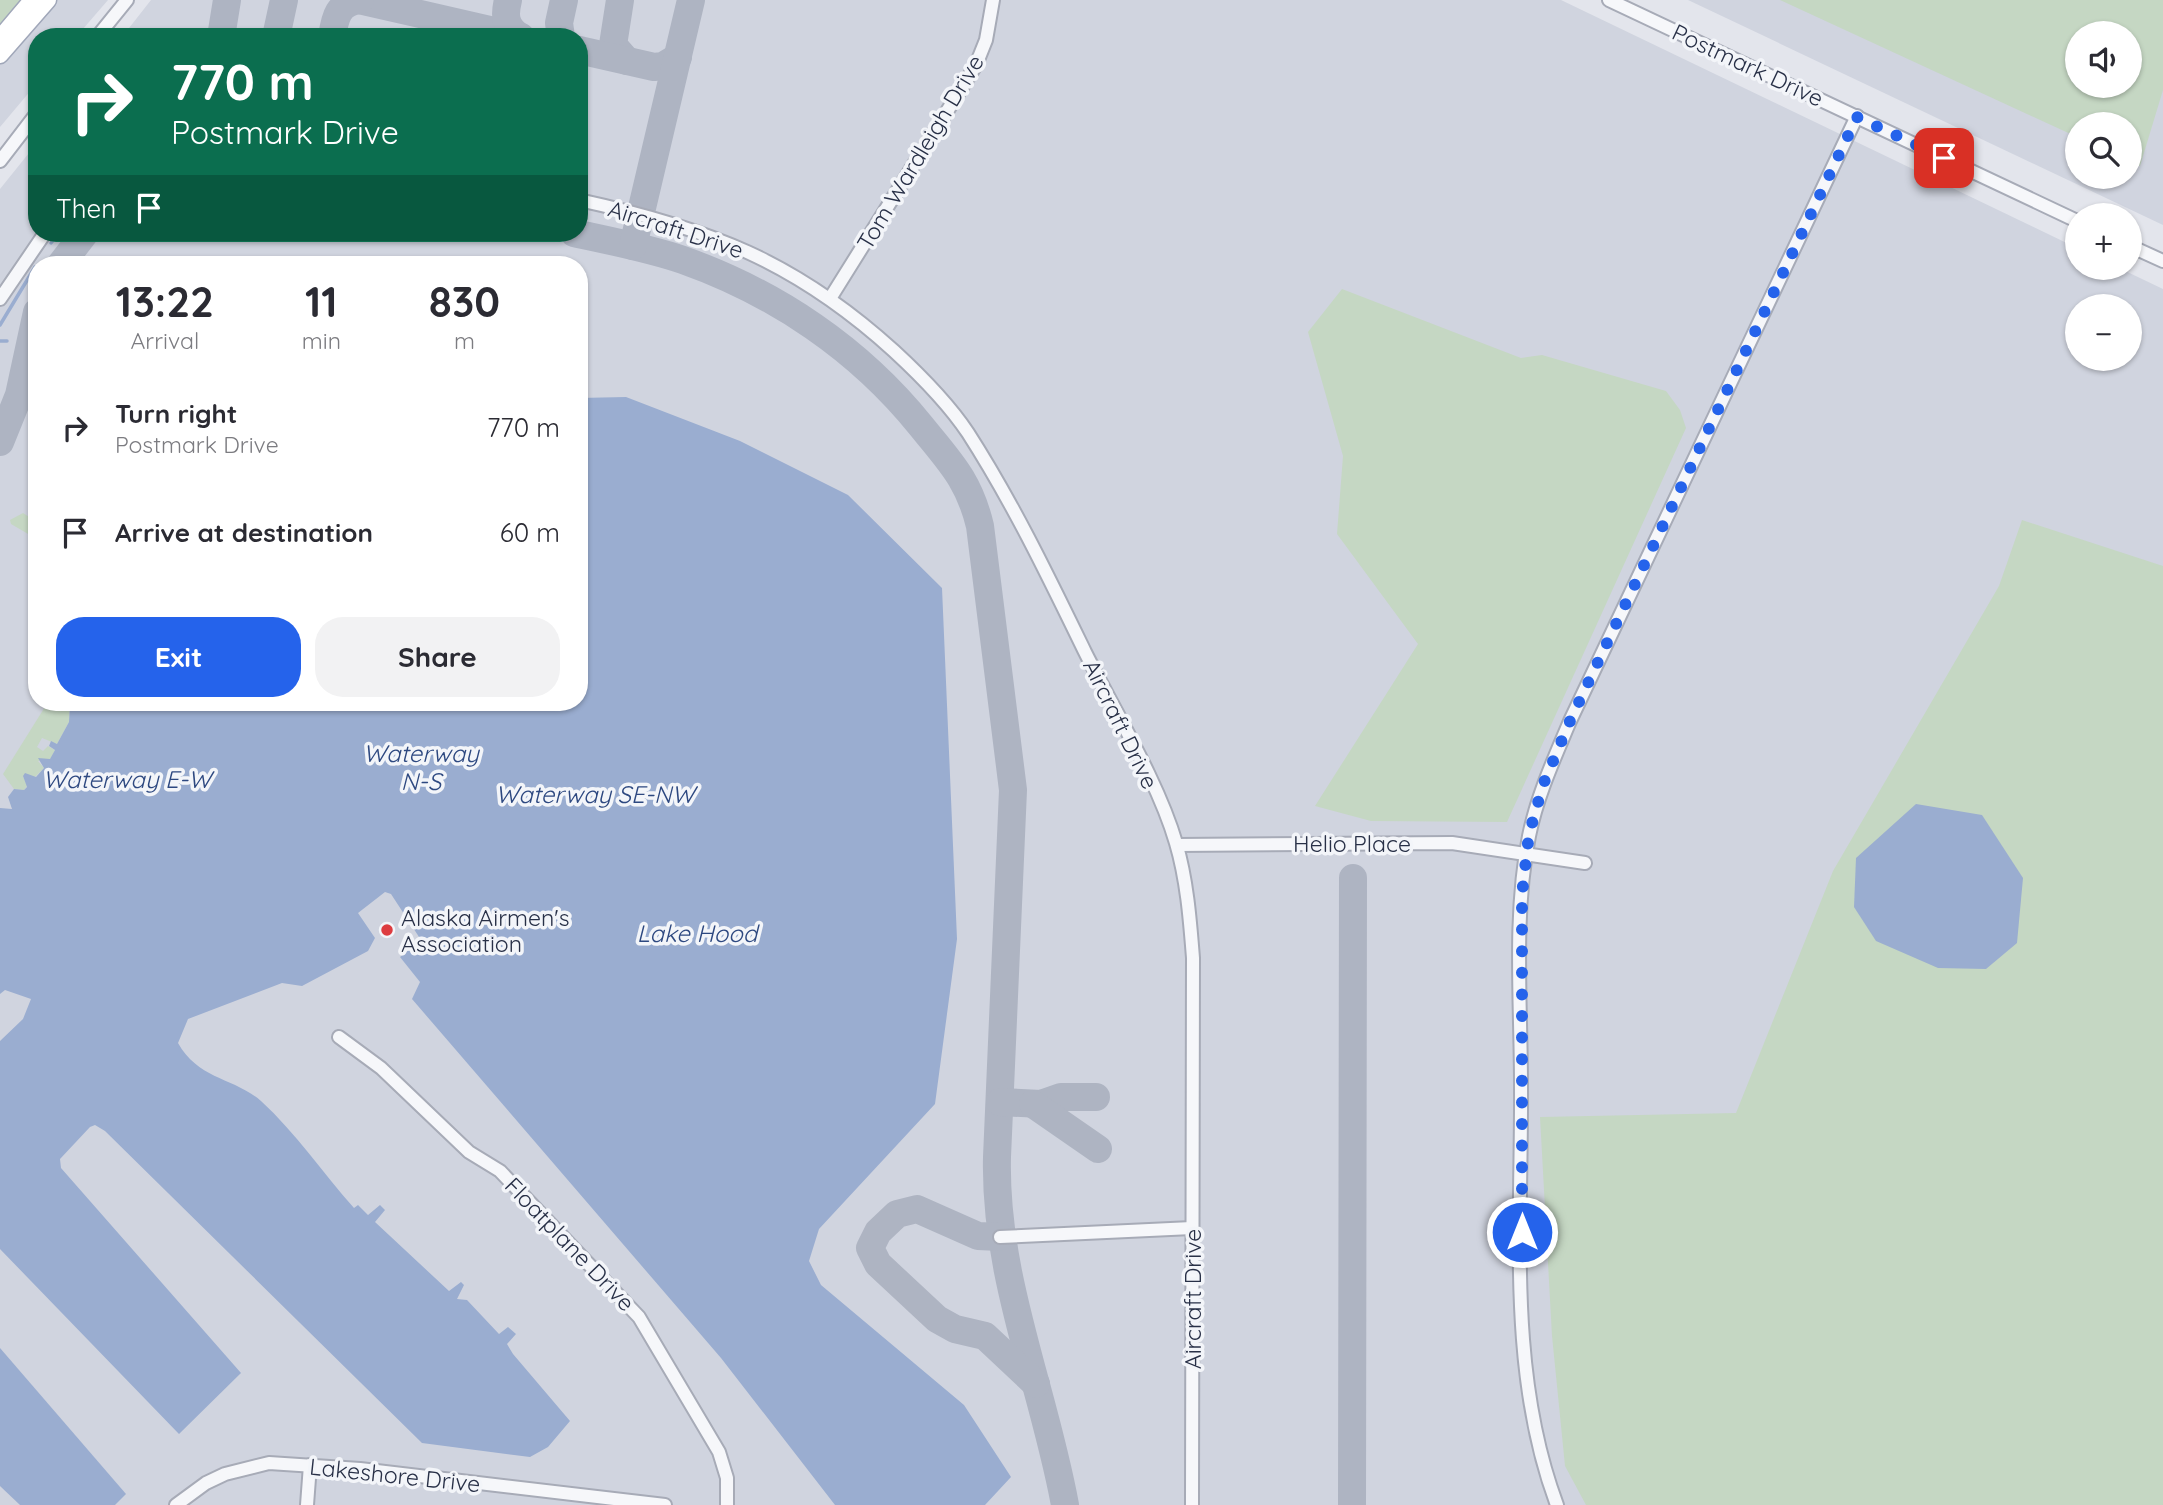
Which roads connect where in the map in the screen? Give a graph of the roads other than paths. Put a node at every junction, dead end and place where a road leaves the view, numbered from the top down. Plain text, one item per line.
1 (32, 0) edge
2 (48, 0) edge
3 (127, 0) edge
4 (993, 0) edge
5 (1609, 0) edge
6 (104, 28) edge
7 (0, 38) edge
8 (0, 55) edge
9 (1857, 117) junction
10 (28, 125) edge
11 (0, 160) edge
12 (588, 202) edge
13 (2065, 215) edge
14 (2142, 251) edge
15 (28, 258) edge
16 (2163, 261) edge
17 (831, 298) junction
18 (0, 299) edge
19 (1177, 845) junction
20 (1526, 855) junction
21 (1585, 863) dead end
22 (339, 1037) dead end
23 (1192, 1228) junction
24 (1000, 1237) dead end
25 (310, 1465) junction
26 (176, 1505) edge
27 (307, 1505) edge
28 (665, 1505) edge
29 (727, 1505) edge
30 (1192, 1505) edge
31 (1557, 1505) edge

1 - 7 main road
2 - 8 main road
3 - 6 street
4 - 17 street, Tom Wardleigh Drive
5 - 9 street, Postmark Drive
9 - 13 street, Postmark Drive
9 - 20 street
10 - 11 street
12 - 17 street, Aircraft Drive
14 - 16 street
15 - 18 street
17 - 19 street, Aircraft Drive
19 - 20 street, Helio Place
19 - 23 street, Aircraft Drive
20 - 21 street, Helio Place
20 - 31 street
22 - 29 street, Floatplane Drive
23 - 24 street
23 - 30 street, Aircraft Drive
25 - 26 street, Lakeshore Drive
25 - 27 street
25 - 28 street, Lakeshore Drive

